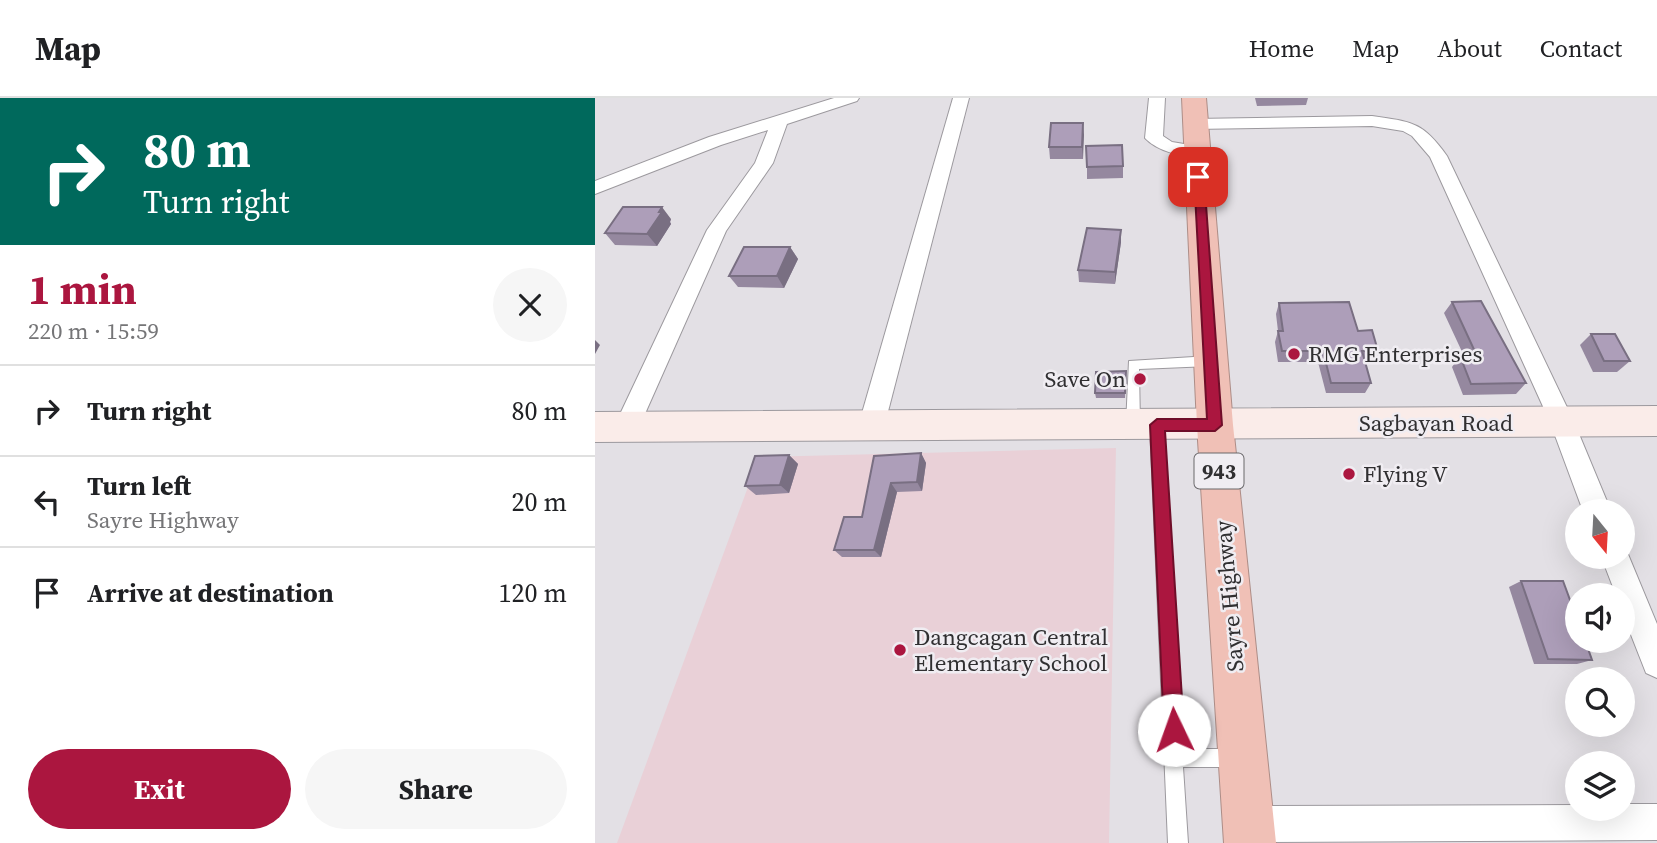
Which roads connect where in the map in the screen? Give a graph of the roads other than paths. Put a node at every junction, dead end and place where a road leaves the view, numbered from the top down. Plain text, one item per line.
1 (851, 98) edge
2 (961, 98) edge
3 (1157, 98) edge
4 (780, 120) junction
5 (1195, 124) edge
6 (595, 188) edge
7 (1210, 361) junction
8 (1657, 421) edge
9 (1562, 422) junction
10 (1145, 425) junction
11 (1215, 425) junction
12 (611, 427) edge
13 (871, 427) junction
14 (1592, 499) edge
15 (1620, 569) edge
16 (1657, 662) edge
17 (1175, 758) junction
18 (1243, 758) junction
19 (1657, 822) edge
20 (1342, 833) edge
21 (1249, 834) edge
22 (1178, 843) edge

1 - 4 street
2 - 13 street
3 - 5 street
4 - 6 street
4 - 12 street
5 - 7 highway, Sayre Highway / 943
5 - 9 street
7 - 10 lane
7 - 11 highway, Sayre Highway / 943
8 - 9 street, Sagbayan Road
9 - 11 street, Sagbayan Road
9 - 14 street
10 - 11 street, Sagbayan Road
10 - 13 street, Sagbayan Road
10 - 17 lane
11 - 18 highway, Sayre Highway / 943
12 - 13 street, Sagbayan Road
15 - 16 street
17 - 18 lane
17 - 22 lane
18 - 21 highway, Sayre Highway / 943
19 - 20 street
20 - 21 street

